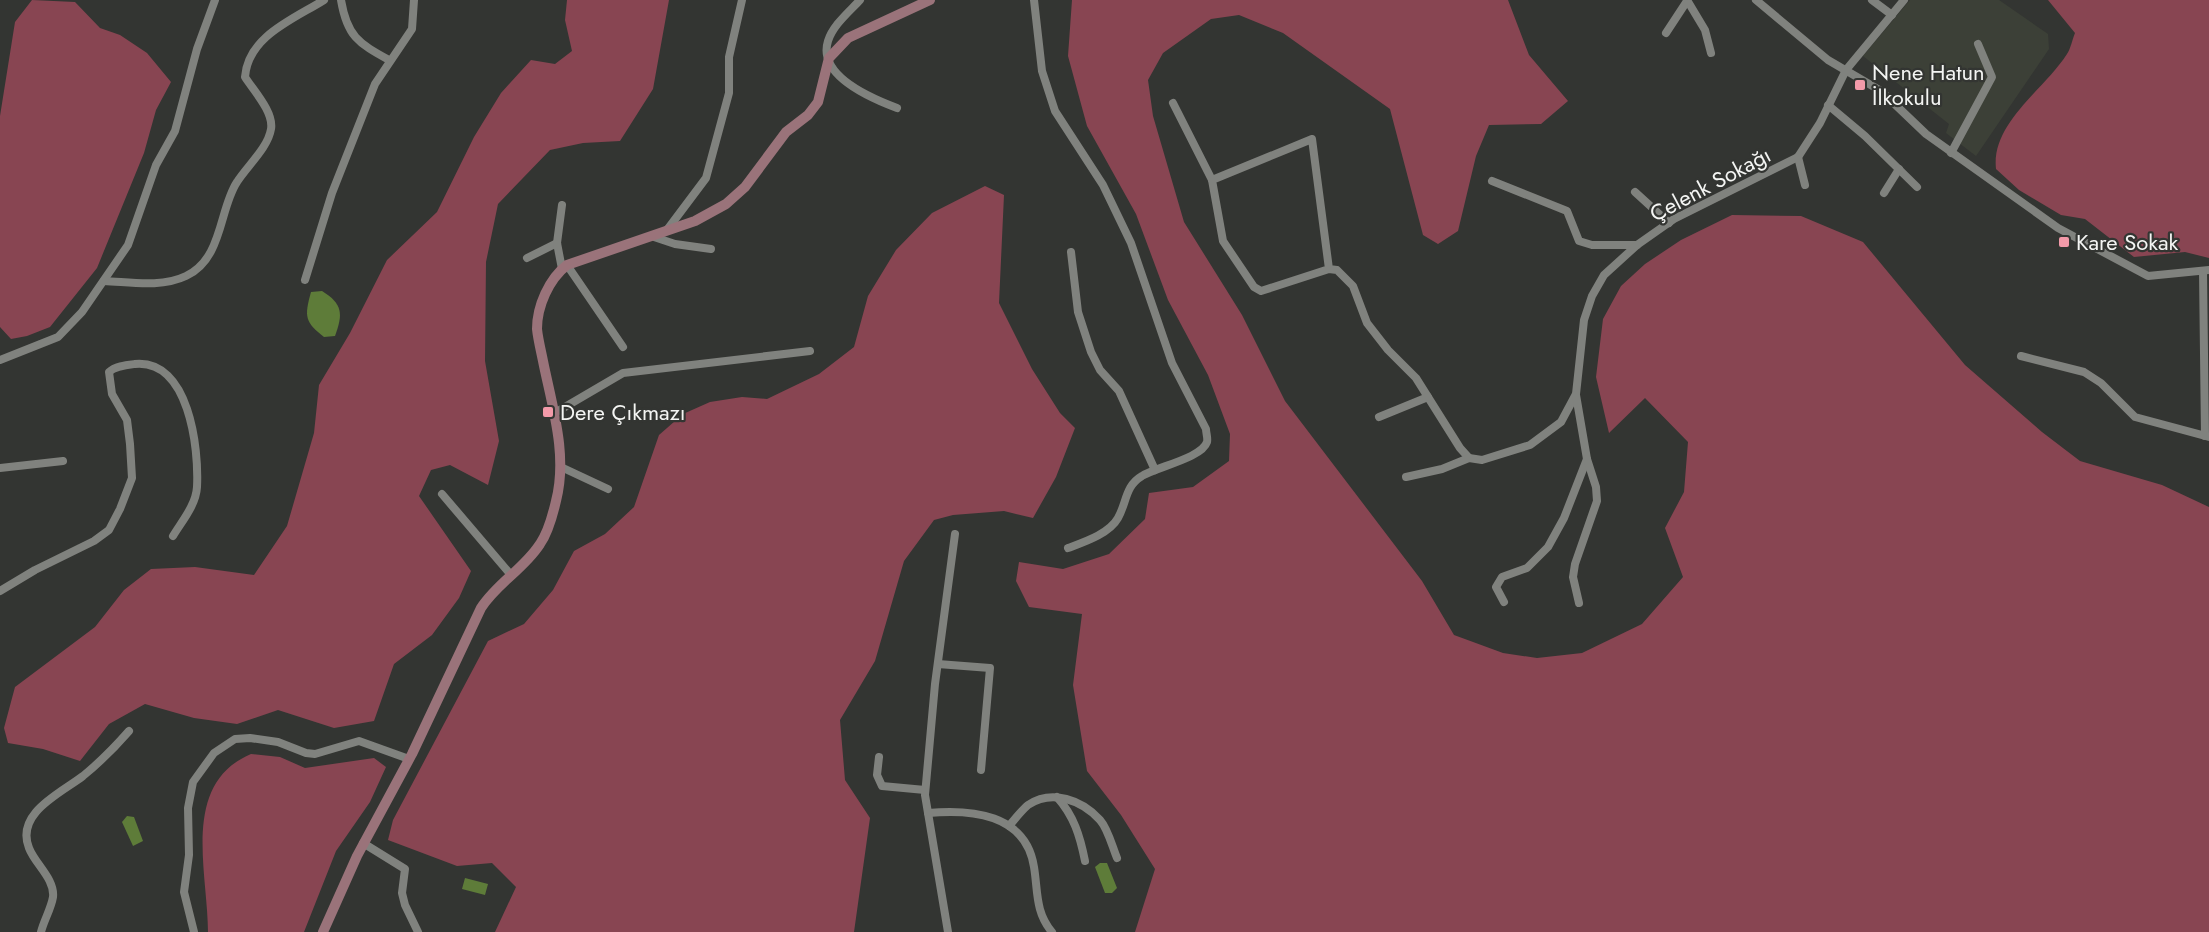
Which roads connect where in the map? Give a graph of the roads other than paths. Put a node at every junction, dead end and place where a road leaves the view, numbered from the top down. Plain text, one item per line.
1 (215, 0) edge
2 (324, 0) edge
3 (341, 0) edge
4 (414, 0) edge
5 (742, 0) edge
6 (860, 0) edge
7 (930, 0) edge
8 (1034, 0) edge
9 (1756, 0) edge
10 (1872, 0) edge
11 (1904, 0) edge
12 (1687, 1) edge
13 (1892, 15) junction
14 (1666, 33) dead end
15 (1978, 44) dead end
16 (1710, 54) dead end
17 (829, 58) junction
18 (389, 60) junction
19 (1846, 70) junction
20 (1173, 103) dead end
21 (1828, 105) junction
22 (897, 108) dead end
23 (1951, 153) junction
24 (1798, 157) junction
25 (1899, 169) junction
26 (1212, 180) junction
27 (1492, 181) dead end
28 (1804, 185) dead end
29 (1917, 187) dead end
30 (1635, 192) dead end
31 (1884, 193) dead end
32 (562, 205) dead end
33 (1669, 223) junction
34 (667, 230) junction
35 (650, 236) junction
36 (557, 243) junction
37 (1637, 245) junction
38 (711, 249) dead end
39 (1071, 252) dead end
40 (527, 258) dead end
41 (565, 267) junction
42 (1329, 269) junction
43 (2206, 271) edge
44 (305, 280) dead end
45 (104, 281) junction
46 (623, 347) dead end
47 (810, 351) dead end
48 (2021, 356) dead end
49 (0, 360) edge
50 (1576, 394) junction
51 (1428, 397) junction
52 (553, 414) junction
53 (1379, 417) dead end
54 (2207, 436) edge
55 (1469, 458) junction
56 (1587, 459) junction
57 (63, 461) dead end
58 (561, 467) junction
59 (0, 468) edge
60 (1155, 470) junction
61 (1406, 477) dead end
62 (608, 489) dead end
63 (442, 494) dead end
64 (955, 534) dead end
65 (173, 536) dead end
66 (1068, 548) dead end
67 (511, 575) junction
68 (0, 591) edge
69 (1504, 602) dead end
70 (1579, 603) dead end
71 (938, 664) junction
72 (129, 731) dead end
73 (879, 757) dead end
74 (409, 759) junction
75 (981, 770) dead end
76 (925, 790) junction
77 (1057, 796) junction
78 (928, 813) junction
79 (1009, 826) junction
80 (363, 843) junction
81 (1117, 858) dead end
82 (1085, 861) dead end
83 (41, 932) edge
84 (195, 932) edge
85 (323, 932) edge
86 (418, 932) edge
87 (948, 932) edge
88 (1052, 932) edge

1 - 45 street
2 - 45 street
3 - 18 street
4 - 18 street
5 - 34 street
6 - 17 street
7 - 17 street
8 - 60 street
9 - 19 street
10 - 13 street
11 - 13 street, Çelenk Sokağı
12 - 14 street
12 - 16 street
13 - 19 street, Çelenk Sokağı
15 - 23 street
17 - 22 street
17 - 34 street
18 - 44 street
19 - 21 street, Çelenk Sokağı
19 - 23 street
20 - 26 street
21 - 24 street, Çelenk Sokağı
21 - 25 street
23 - 43 street
24 - 28 street
24 - 33 street, Çelenk Sokağı
25 - 29 street
25 - 31 street
26 - 42 street
26 - 42 street
27 - 37 street
30 - 33 street
32 - 36 street
33 - 37 street, Çelenk Sokağı
34 - 35 street
35 - 38 street
35 - 41 street
36 - 40 street
36 - 41 street
37 - 50 street, Çelenk Sokağı
39 - 60 street
41 - 46 street
41 - 52 street
42 - 51 street
43 - 54 street
45 - 49 street
47 - 52 street
48 - 54 street
50 - 55 street, Çelenk Sokağı
50 - 56 street, Çelenk Sokağı
51 - 53 street
51 - 55 street
52 - 58 street
55 - 61 street, Çelenk Sokağı
56 - 69 street
56 - 70 street, Çelenk Sokağı
57 - 59 street
58 - 62 street
58 - 67 street
60 - 66 street
63 - 67 street
64 - 71 street
65 - 68 street
67 - 74 street
71 - 75 street
71 - 76 street
72 - 83 street
73 - 76 street
74 - 80 street
74 - 84 street
76 - 78 street
77 - 79 street
77 - 81 street
77 - 82 street
78 - 79 street
78 - 87 street
79 - 88 street
80 - 85 street
80 - 86 street

